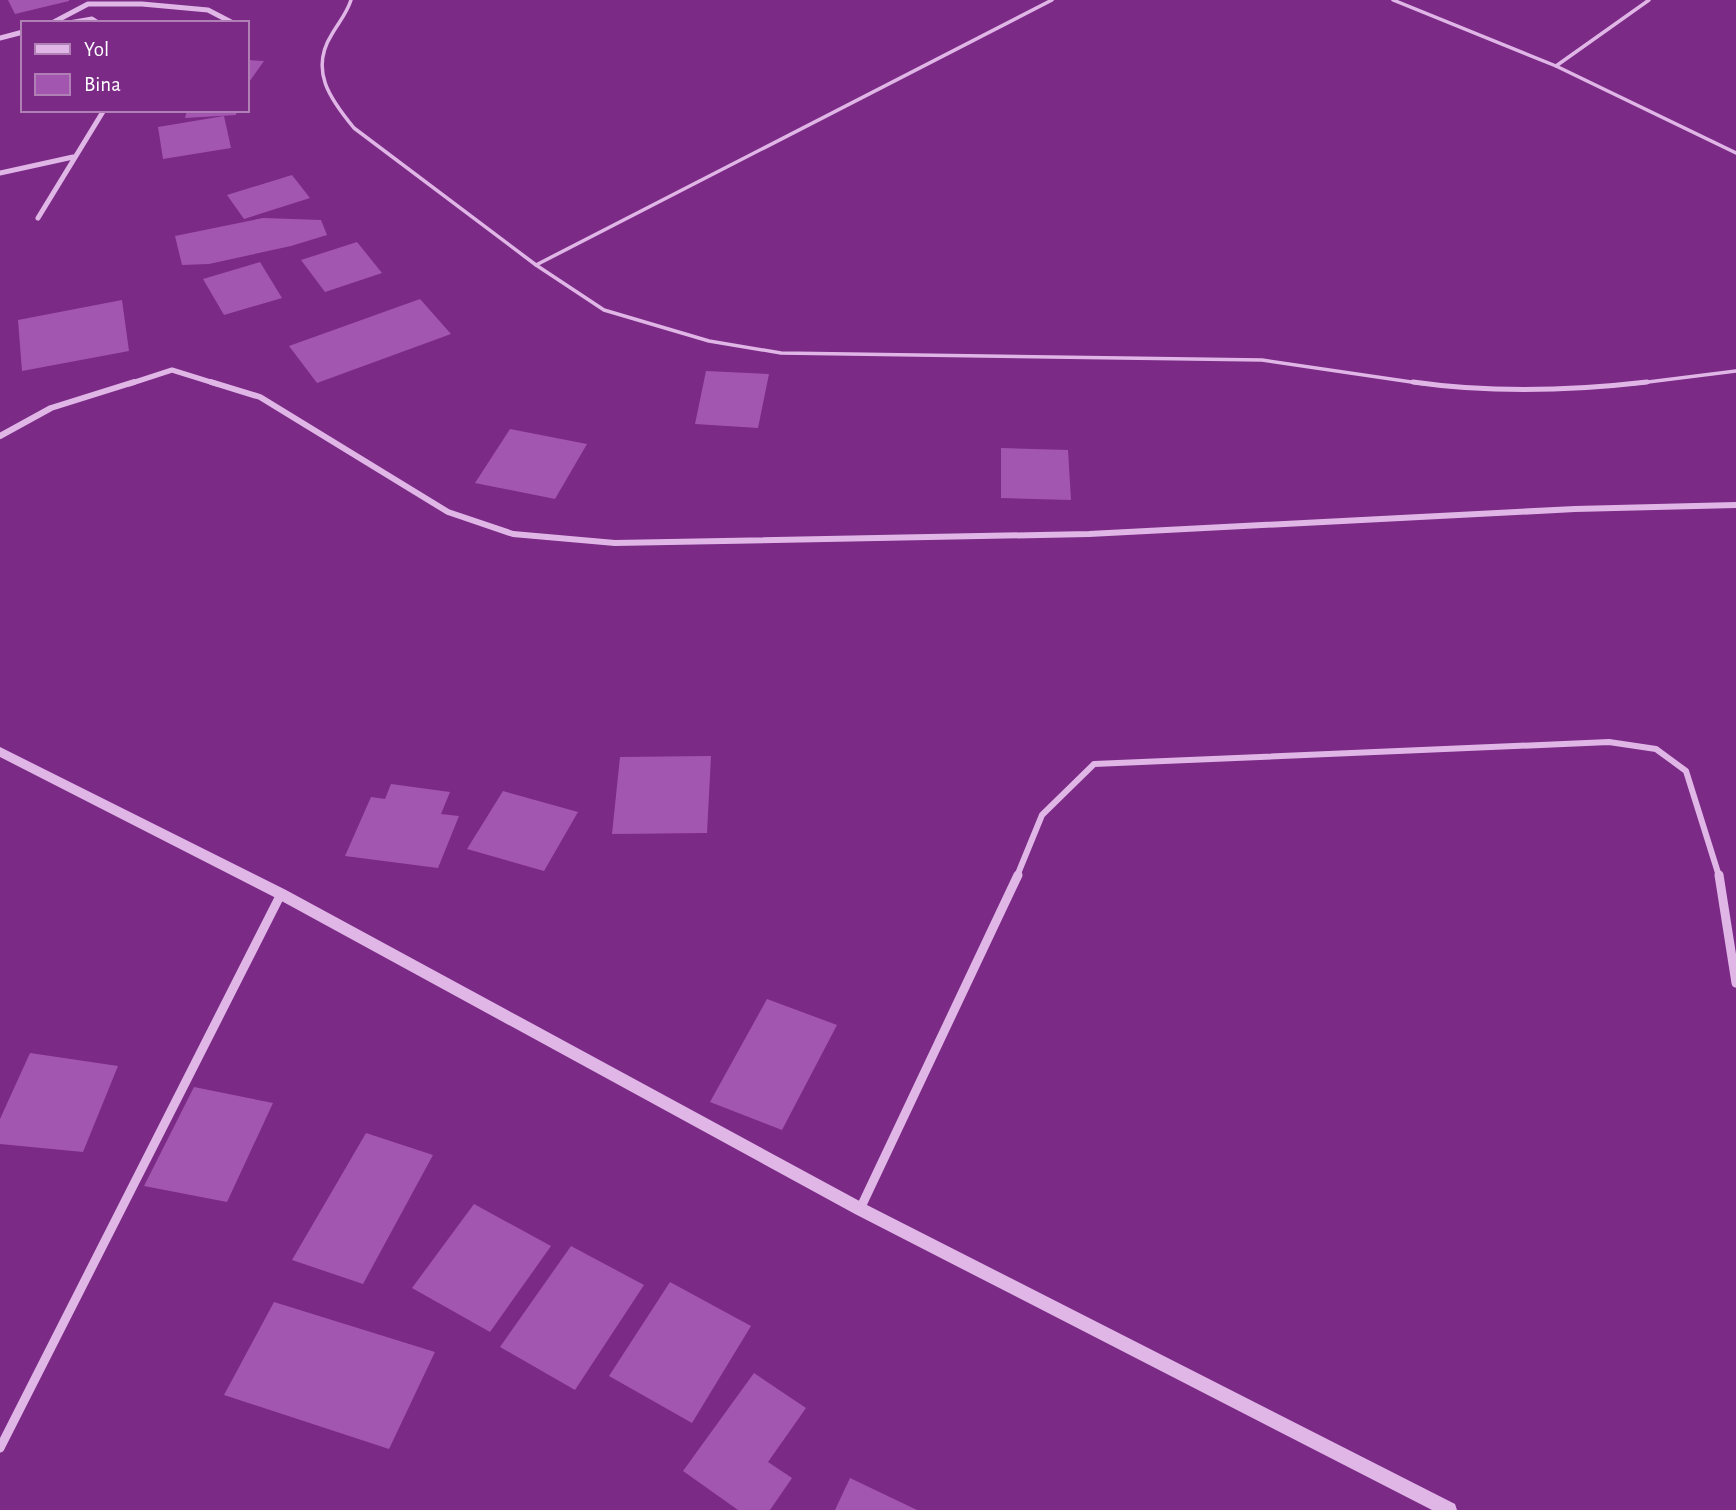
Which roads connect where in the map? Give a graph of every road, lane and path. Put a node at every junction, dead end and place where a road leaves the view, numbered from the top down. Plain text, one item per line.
1 (351, 0) edge
2 (1052, 0) edge
3 (1392, 0) edge
4 (1648, 0) edge
5 (55, 21) edge
6 (229, 21) edge
7 (21, 32) edge
8 (0, 37) edge
9 (1556, 66) junction
10 (103, 112) edge
11 (1736, 153) edge
12 (73, 157) junction
13 (0, 173) edge
14 (38, 218) dead end
15 (536, 265) junction
16 (1736, 371) edge
17 (0, 436) edge
18 (1736, 505) edge
19 (0, 752) edge
20 (281, 894) junction
21 (1736, 983) edge
22 (860, 1209) junction
23 (0, 1448) edge
24 (1449, 1510) edge

1 - 15 lane
2 - 15 lane
3 - 9 lane
4 - 9 lane
5 - 6 street
7 - 8 street
9 - 11 lane
10 - 12 street
12 - 13 street
12 - 14 street
15 - 16 lane
17 - 18 street
19 - 20 street
20 - 22 street
20 - 23 street
21 - 22 street
22 - 24 street

